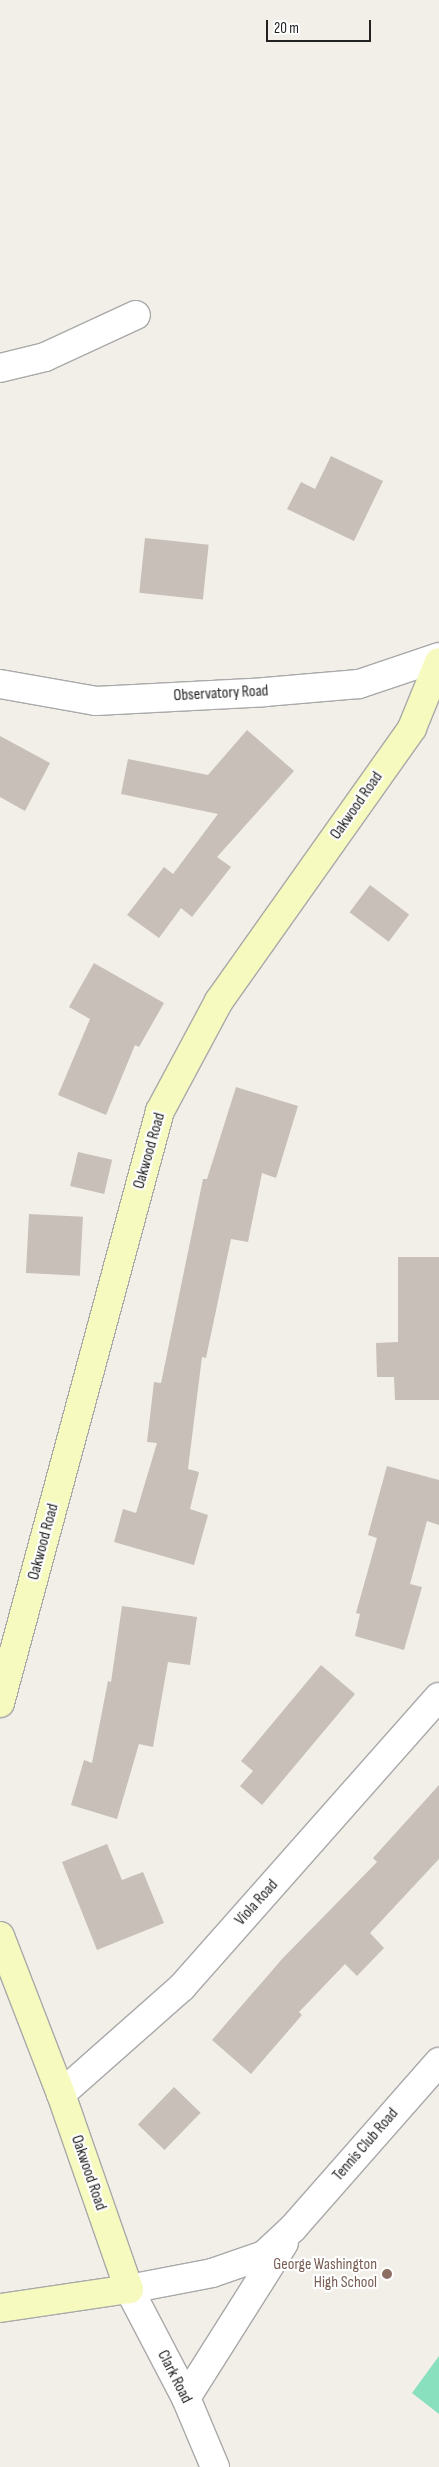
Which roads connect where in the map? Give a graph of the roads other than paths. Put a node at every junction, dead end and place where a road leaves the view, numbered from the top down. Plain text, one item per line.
1 (136, 315) dead end
2 (0, 368) edge
3 (439, 657) edge
4 (439, 662) edge
5 (0, 684) edge
6 (439, 1697) edge
7 (0, 1703) edge
8 (0, 1936) edge
9 (439, 2062) edge
10 (61, 2094) junction
11 (293, 2228) junction
12 (129, 2289) junction
13 (0, 2308) edge
14 (186, 2398) junction
15 (215, 2467) edge

1 - 2 street
3 - 5 street, Observatory Road
4 - 7 main road, Oakwood Road
6 - 10 street, Viola Road
8 - 10 main road, Oakwood Road
9 - 11 street, Tennis Club Road
10 - 12 main road, Oakwood Road
11 - 12 street, Tennis Club Road
11 - 14 street, Tennis Club Road
12 - 13 main road
12 - 14 street, Clark Road
14 - 15 street, Clark Road

